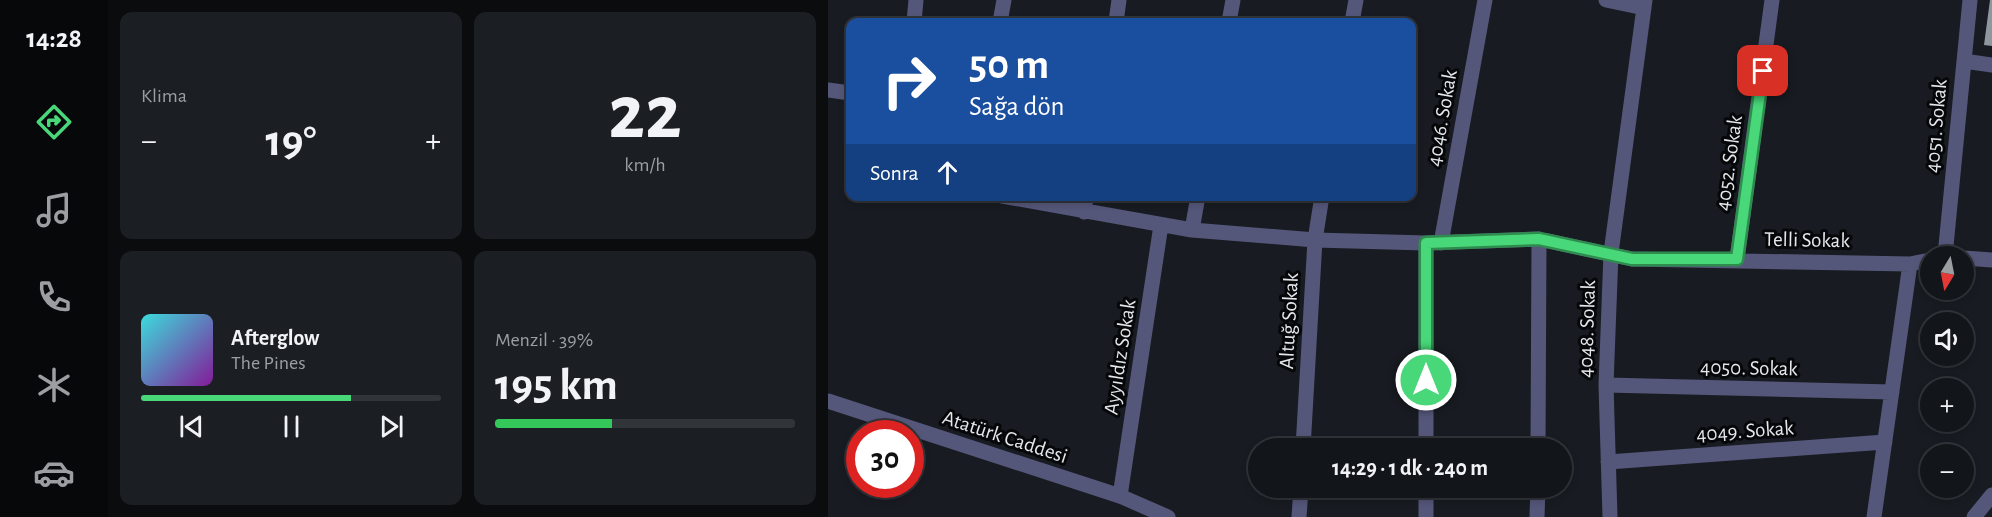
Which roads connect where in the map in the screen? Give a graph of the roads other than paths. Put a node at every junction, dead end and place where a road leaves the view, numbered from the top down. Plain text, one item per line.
1 (916, 0) edge
2 (1004, 0) edge
3 (1119, 0) edge
4 (1233, 0) edge
5 (1356, 0) edge
6 (1485, 0) edge
7 (1606, 0) edge
8 (1772, 0) edge
9 (1970, 0) edge
10 (1645, 4) edge
11 (914, 18) edge
12 (1001, 18) edge
13 (1117, 18) edge
14 (1229, 18) edge
15 (1353, 18) edge
16 (1964, 61) junction
17 (1992, 65) edge
18 (828, 90) edge
19 (846, 92) edge
20 (1028, 201) edge
21 (1085, 201) edge
22 (1197, 201) edge
23 (1321, 201) edge
24 (1084, 212) junction
25 (1161, 225) junction
26 (1192, 230) junction
27 (1539, 239) junction
28 (1315, 240) junction
29 (1433, 243) junction
30 (1946, 246) edge
31 (1611, 253) junction
32 (1737, 259) junction
33 (1974, 259) edge
34 (1992, 260) edge
35 (1920, 262) edge
36 (1910, 264) junction
37 (1606, 385) junction
38 (1892, 392) junction
39 (828, 401) edge
40 (1304, 438) edge
41 (1426, 438) edge
42 (1538, 438) edge
43 (1885, 442) junction
44 (1608, 462) junction
45 (1992, 495) edge
46 (1120, 496) junction
47 (1300, 498) edge
48 (1426, 498) edge
49 (1538, 498) edge
50 (1152, 514) edge
51 (1992, 514) edge
52 (1168, 517) edge
53 (1299, 517) edge
54 (1426, 517) edge
55 (1538, 517) edge
56 (1610, 517) edge
57 (1874, 517) edge
58 (1974, 517) edge
59 (1980, 517) edge

1 - 11 street
2 - 12 street
3 - 13 street
4 - 14 street
5 - 15 street
6 - 29 street, 4046. Sokak
7 - 10 street
8 - 32 street, 4052. Sokak
9 - 16 street, 4051. Sokak
10 - 31 street, 4048. Sokak
16 - 17 street
16 - 30 street, 4051. Sokak
18 - 19 street
20 - 24 street, Telli Sokak
21 - 24 street
22 - 26 street
23 - 28 street, Altuğ Sokak
24 - 25 street, Telli Sokak
25 - 26 street, Telli Sokak
25 - 46 street, Ayyıldız Sokak
26 - 28 street, Telli Sokak
27 - 29 street, Telli Sokak
27 - 31 street, Telli Sokak
27 - 42 street
28 - 29 street, Telli Sokak
28 - 40 street, Altuğ Sokak
29 - 41 street, 4046. Sokak
31 - 32 street, Telli Sokak
31 - 37 street, 4048. Sokak
32 - 36 street, Telli Sokak
33 - 34 street
35 - 36 street, Telli Sokak
36 - 38 street
37 - 38 street, 4050. Sokak
37 - 44 street, 4048. Sokak
38 - 43 street
39 - 46 street, Atatürk Caddesi
43 - 44 street, 4049. Sokak
43 - 57 street
44 - 56 street, 4048. Sokak
45 - 58 street
46 - 50 street, Atatürk Caddesi
47 - 53 street
48 - 54 street
49 - 55 street
50 - 52 street, Atatürk Caddesi
51 - 59 street

